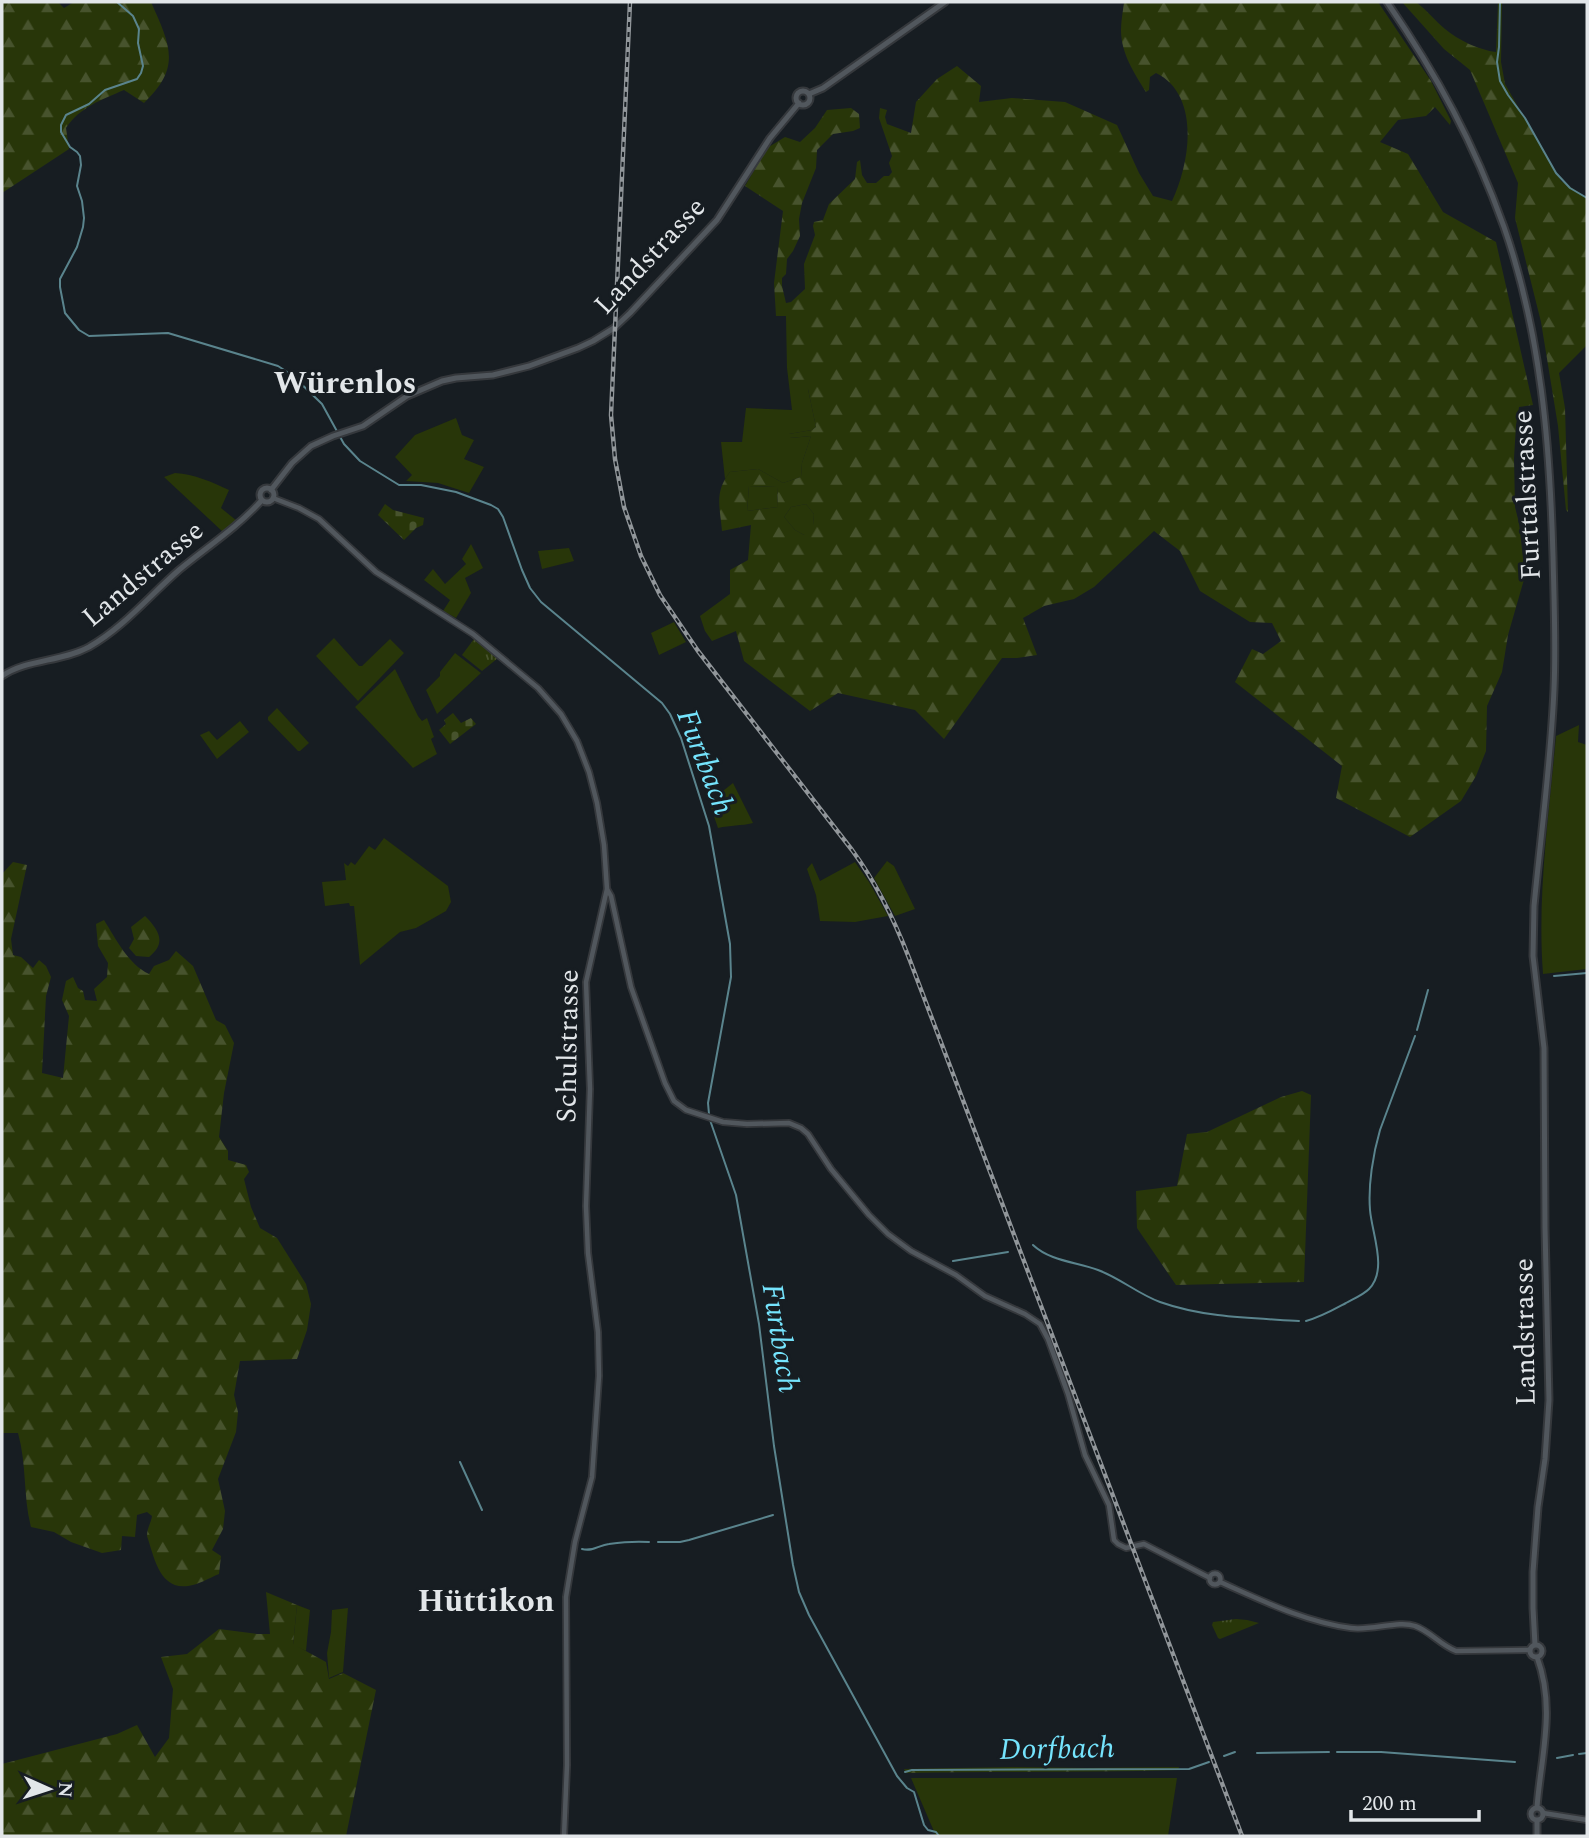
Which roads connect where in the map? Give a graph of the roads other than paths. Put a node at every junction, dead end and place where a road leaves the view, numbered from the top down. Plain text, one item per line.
1 (945, 2) edge
2 (1387, 2) edge
3 (809, 94) junction
4 (799, 103) junction
5 (271, 490) junction
6 (273, 498) junction
7 (262, 500) junction
8 (2, 676) edge
9 (607, 889) junction
10 (1542, 1018) joint
11 (1532, 1647) junction
12 (1537, 1657) junction
13 (1537, 1807) junction
14 (1543, 1813) junction
15 (1537, 1820) junction
16 (1587, 1820) edge
17 (564, 1836) edge
18 (1537, 1836) edge

1 - 3 main road
2 - 10 main road, Furttalstrasse
3 - 4 main road
3 - 4 main road
4 - 5 main road, Landstrasse
5 - 6 main road
5 - 7 main road
6 - 7 main road
6 - 9 street, Schulstrasse
7 - 8 main road, Landstrasse
9 - 11 street
9 - 17 street, Schulstrasse
10 - 11 main road, Landstrasse
11 - 12 main road
11 - 12 main road
12 - 13 main road
13 - 14 main road
13 - 15 main road
14 - 15 main road
14 - 16 street
15 - 18 main road

